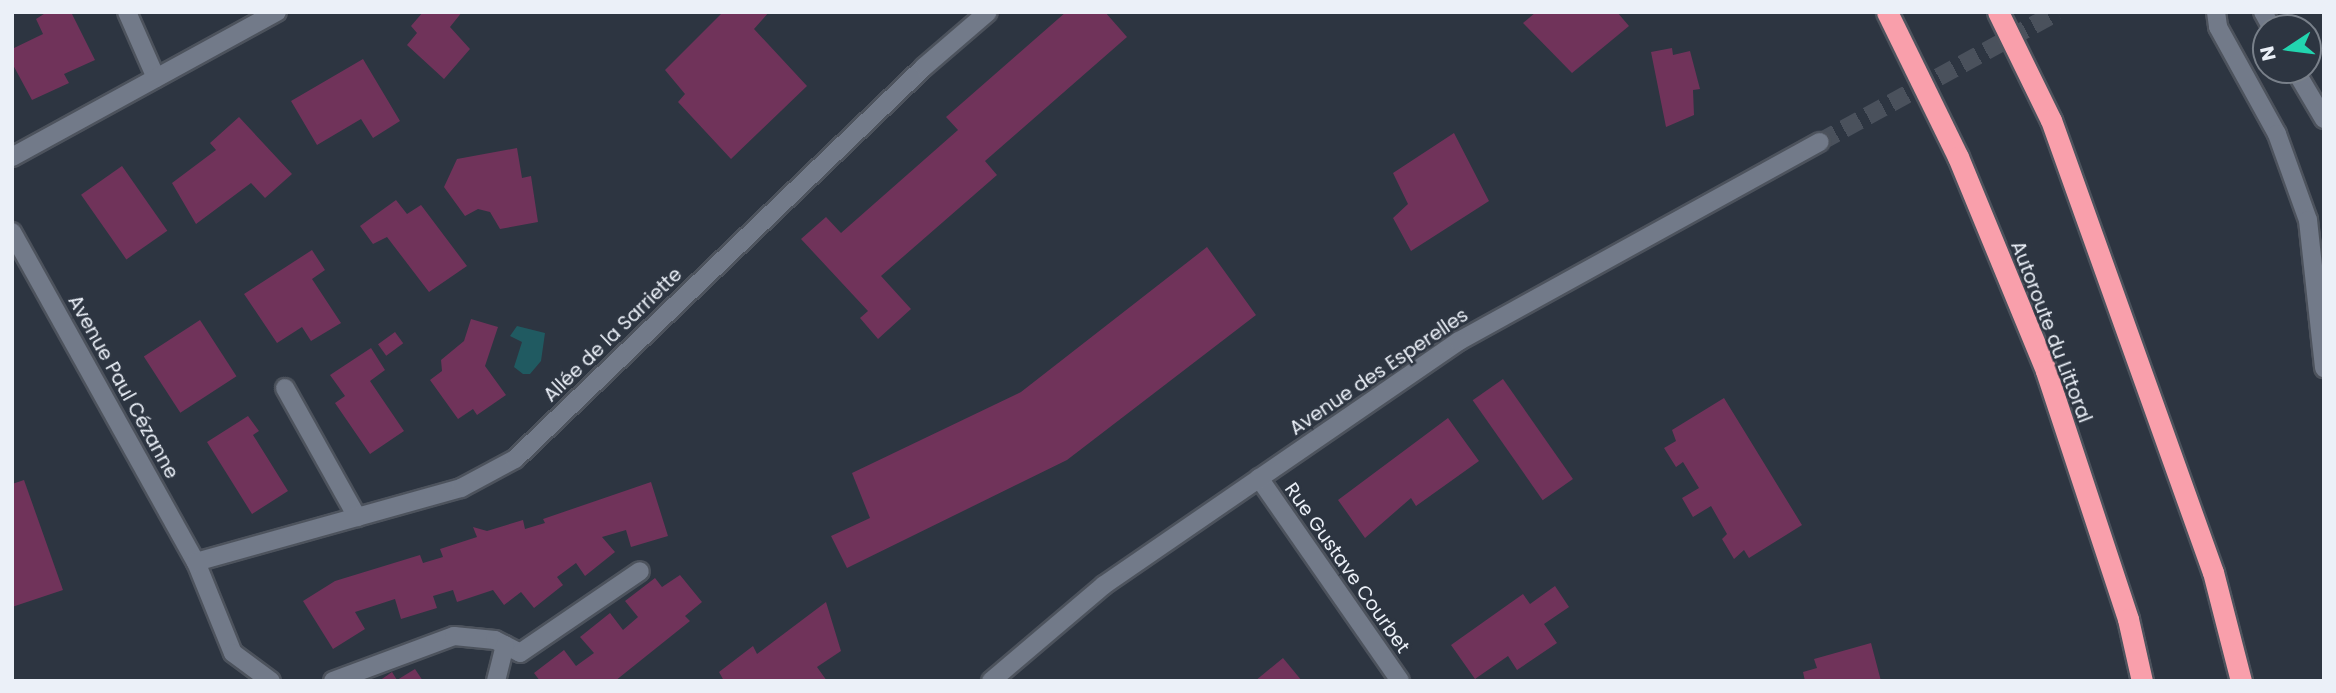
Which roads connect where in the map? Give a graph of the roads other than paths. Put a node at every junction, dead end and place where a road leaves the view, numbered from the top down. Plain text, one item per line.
1 (127, 12) edge
2 (276, 12) edge
3 (988, 12) edge
4 (1887, 12) edge
5 (1998, 12) edge
6 (2216, 12) edge
7 (156, 78) junction
8 (2303, 84) edge
9 (2324, 119) edge
10 (1820, 142) tunnel mouth
11 (12, 157) edge
12 (12, 232) edge
13 (2324, 368) edge
14 (285, 388) dead end
15 (1259, 478) junction
16 (357, 517) junction
17 (196, 562) junction
18 (640, 571) dead end
19 (505, 645) junction
20 (1395, 673) edge
21 (271, 681) edge
22 (333, 681) edge
23 (496, 681) edge
24 (991, 681) edge
25 (1377, 681) edge
26 (2142, 681) edge
27 (2241, 681) edge

1 - 7 street
2 - 7 street
3 - 16 street, Allée de la Sarriette
4 - 26 highway, Autoroute du Littoral
5 - 27 highway
6 - 13 street
7 - 11 street
8 - 9 street
10 - 15 street, Avenue des Esperelles
12 - 17 street, Avenue Paul Cézanne
14 - 16 street
15 - 20 street, Rue Gustave Courbet
15 - 24 street, Avenue des Esperelles
16 - 17 street, Allée de la Sarriette
17 - 21 street, Avenue Paul Cézanne
18 - 19 street
19 - 22 street
19 - 23 street
20 - 25 street

